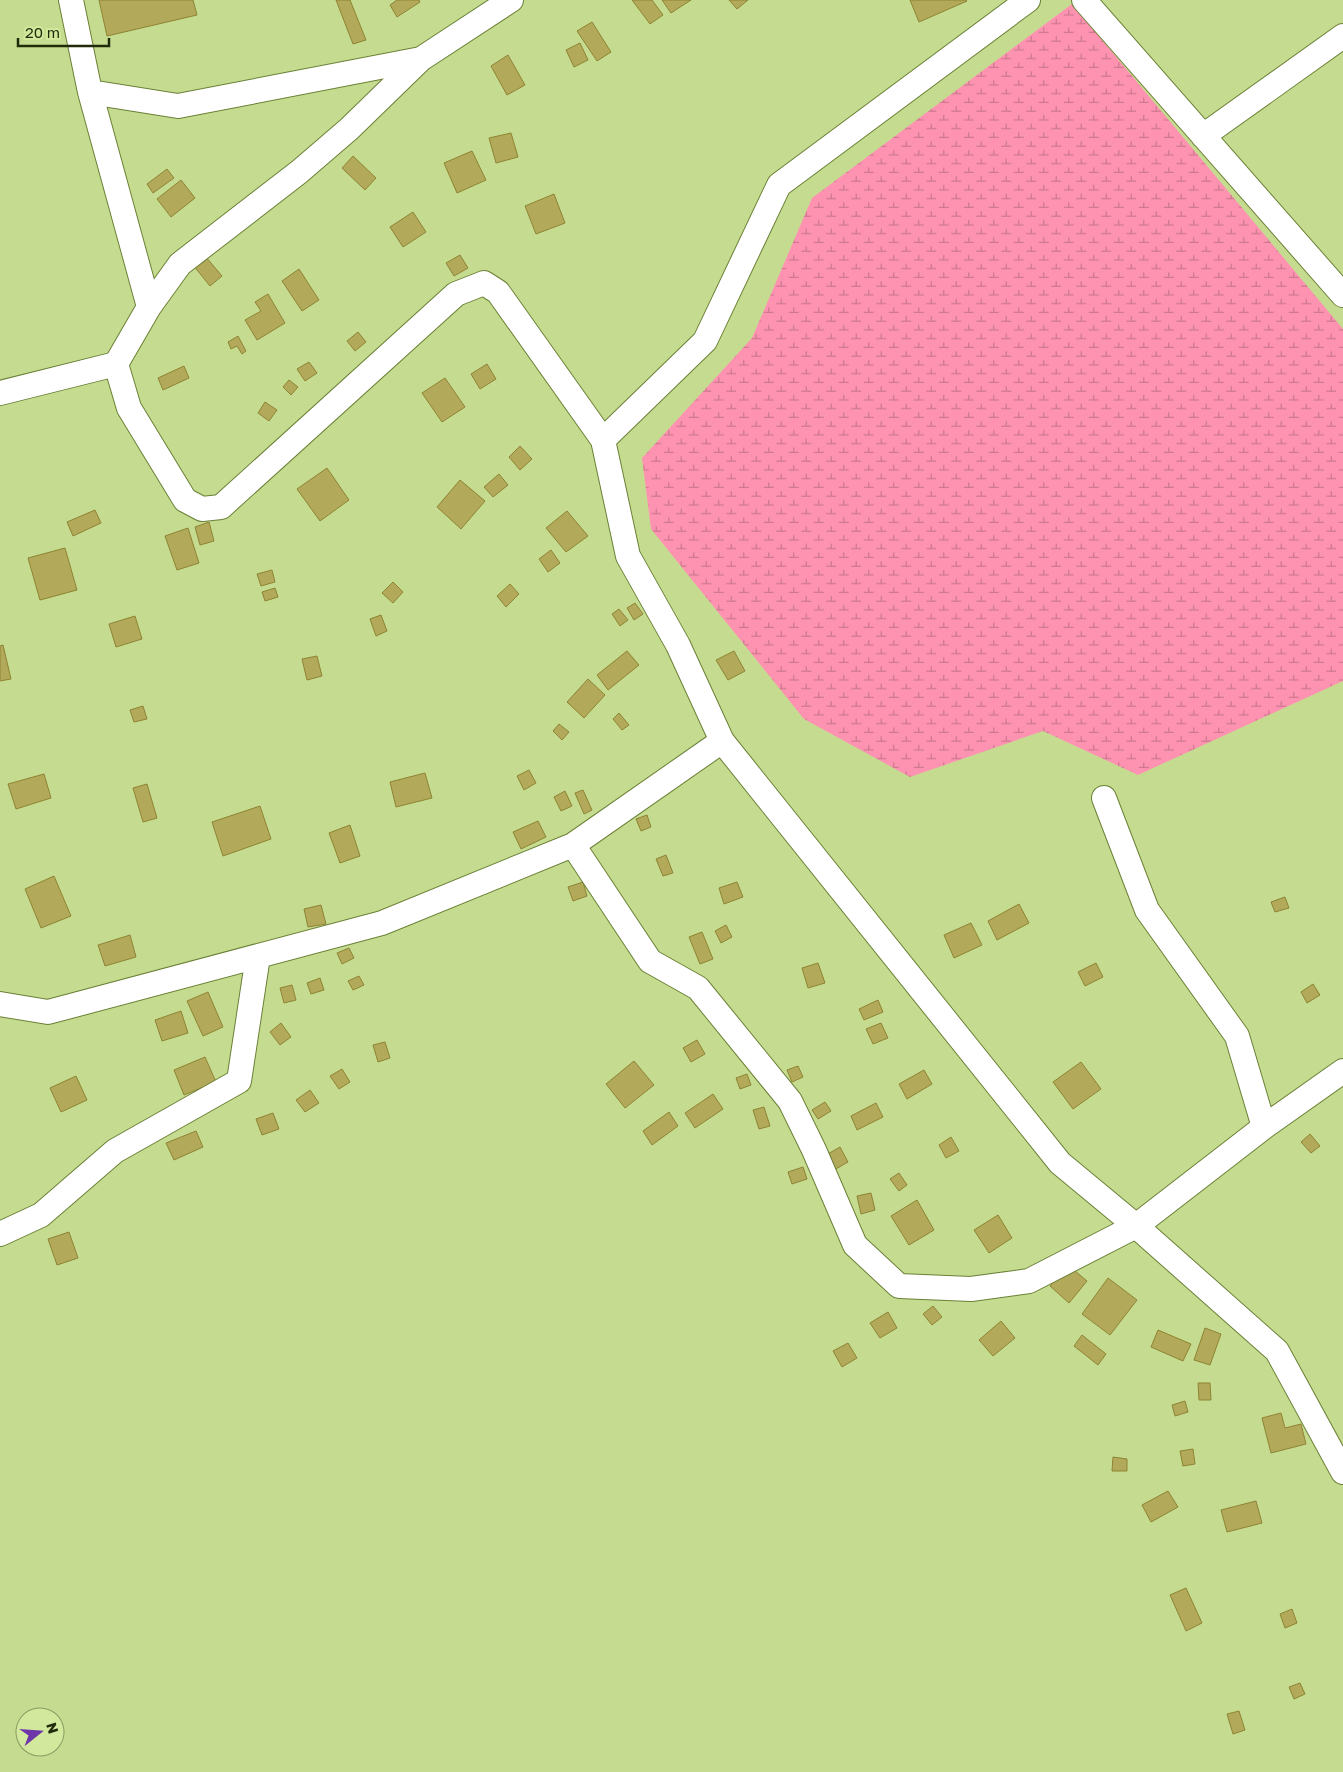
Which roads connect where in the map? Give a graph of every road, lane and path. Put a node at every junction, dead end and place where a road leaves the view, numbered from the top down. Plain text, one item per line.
1 (72, 0) edge
2 (511, 0) edge
3 (1028, 0) edge
4 (1084, 0) edge
5 (1343, 36) edge
6 (421, 59) junction
7 (90, 92) junction
8 (1203, 136) junction
9 (1343, 294) edge
10 (149, 307) junction
11 (116, 364) junction
12 (0, 393) edge
13 (603, 440) junction
14 (722, 741) junction
15 (1104, 798) dead end
16 (573, 845) junction
17 (258, 956) junction
18 (0, 1004) edge
19 (1343, 1071) edge
20 (1264, 1127) junction
21 (1136, 1226) junction
22 (0, 1234) edge
23 (1343, 1472) edge

1 - 7 street
2 - 6 street
3 - 13 street
4 - 8 street
5 - 8 street
6 - 7 street
6 - 10 street
7 - 10 street
8 - 9 street
10 - 11 street
11 - 12 street
11 - 13 street
13 - 14 street
14 - 16 street
14 - 21 street
15 - 20 street
16 - 17 street
16 - 21 street
17 - 18 street
17 - 22 street
19 - 20 street
20 - 21 street
21 - 23 street

